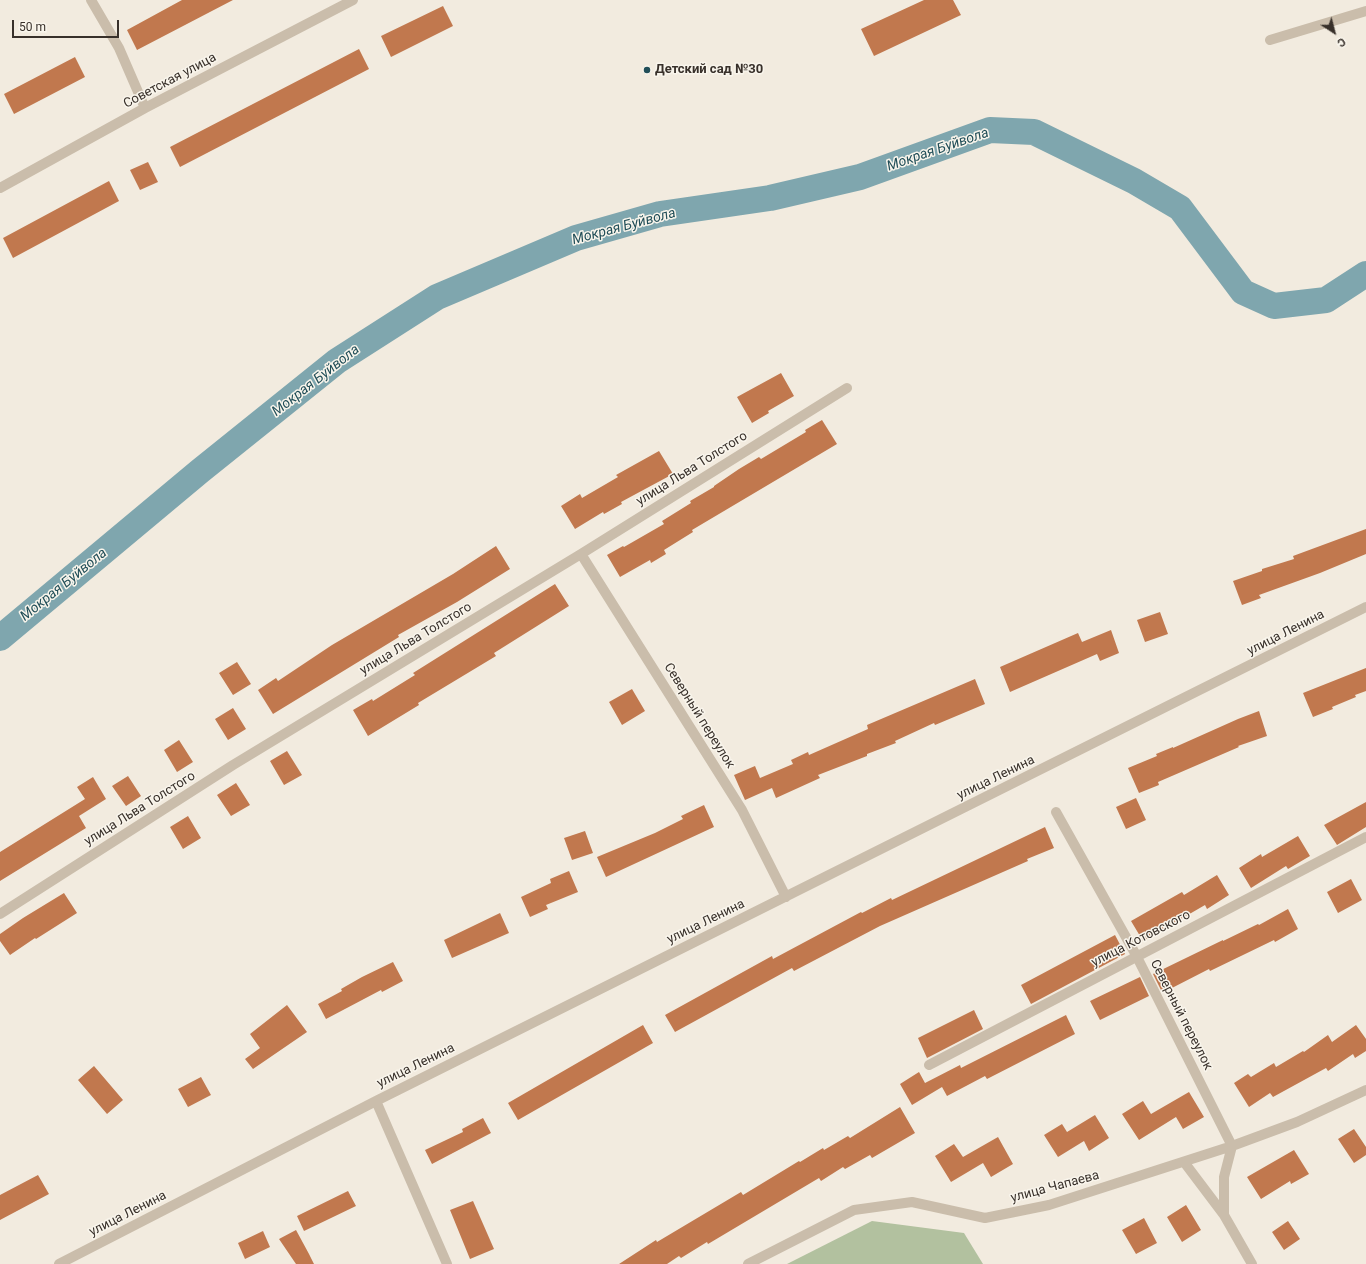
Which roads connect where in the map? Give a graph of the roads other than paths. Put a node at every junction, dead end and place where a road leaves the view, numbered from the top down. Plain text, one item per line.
1 (90, 0) edge
2 (353, 0) edge
3 (1366, 12) edge
4 (1270, 40) dead end
5 (145, 108) junction
6 (0, 188) edge
7 (847, 388) dead end
8 (581, 554) junction
9 (1366, 607) edge
10 (1056, 812) dead end
11 (1366, 837) edge
12 (786, 897) junction
13 (0, 914) edge
14 (1136, 956) junction
15 (929, 1065) dead end
16 (1366, 1090) edge
17 (376, 1101) junction
18 (1232, 1146) junction
19 (1184, 1162) junction
20 (1224, 1215) junction
21 (60, 1264) edge
22 (447, 1264) edge
23 (748, 1264) edge
24 (1252, 1264) edge

1 - 5 street
2 - 5 street, Советская улица
3 - 4 street
5 - 6 street, Советская улица
7 - 8 street, улица Льва Толстого
8 - 12 street, Северный переулок
8 - 13 street, улица Льва Толстого
9 - 12 street, улица Ленина
10 - 14 street, Северный переулок
11 - 14 street, улица Котовского
12 - 17 street, улица Ленина
14 - 15 street, улица Котовского
14 - 18 street, Северный переулок
16 - 18 street, улица Чапаева
17 - 21 street, улица Ленина
17 - 22 street
18 - 19 street, улица Чапаева
18 - 20 street
19 - 20 street
19 - 23 street, улица Чапаева
20 - 24 street

